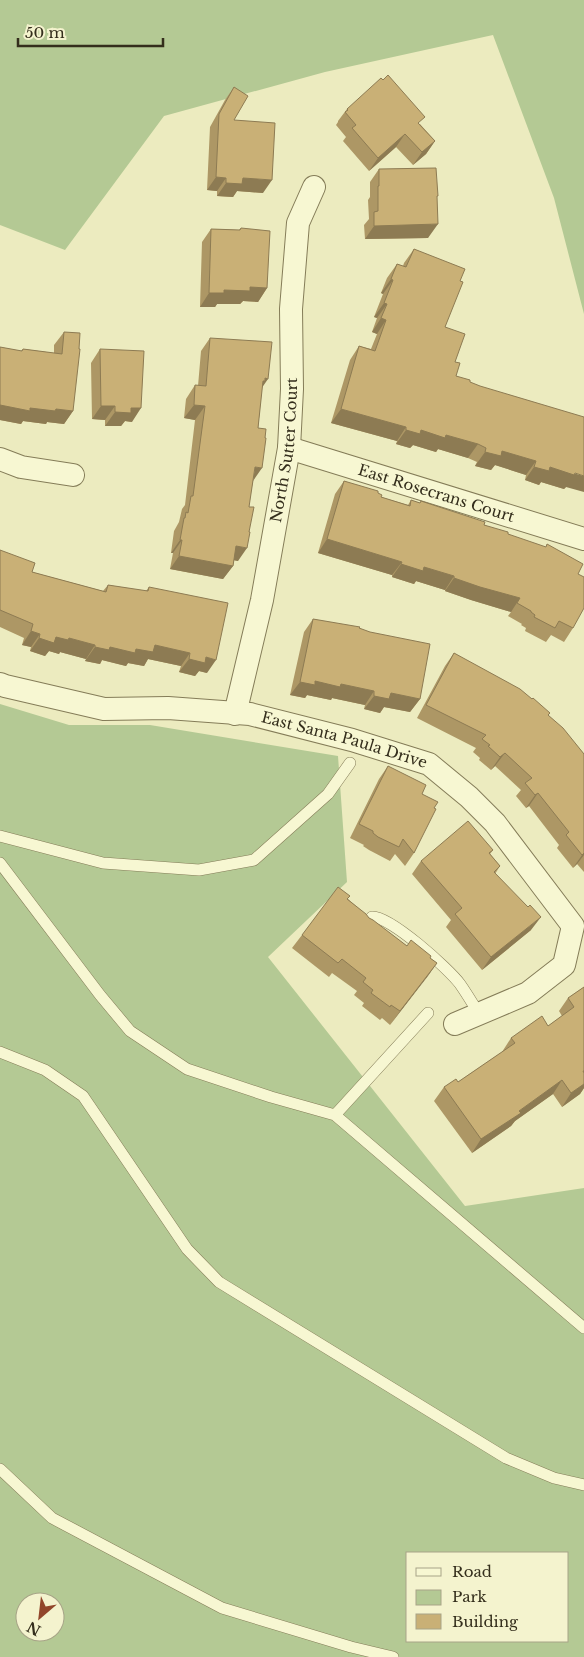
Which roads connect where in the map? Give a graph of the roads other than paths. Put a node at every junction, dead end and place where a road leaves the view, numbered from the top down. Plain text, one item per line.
1 (314, 187) dead end
2 (289, 448) junction
3 (0, 459) edge
4 (73, 475) dead end
5 (584, 539) edge
6 (0, 684) edge
7 (235, 714) junction
8 (350, 763) dead end
9 (0, 836) edge
10 (0, 863) edge
11 (364, 926) edge
12 (428, 1013) dead end
13 (479, 1014) junction
14 (455, 1024) dead end
15 (0, 1052) edge
16 (335, 1115) junction
17 (584, 1328) edge
18 (0, 1468) edge
19 (584, 1485) edge
20 (393, 1657) edge

1 - 2 street, North Sutter Court
2 - 5 street, East Rosecrans Court
2 - 7 street, North Sutter Court
3 - 4 street
6 - 7 street, East Santa Paula Drive
7 - 13 street, East Santa Paula Drive
8 - 9 lane
10 - 16 lane
11 - 13 lane
12 - 16 lane
13 - 14 street, East Santa Paula Drive
15 - 19 lane
16 - 17 lane
18 - 20 lane

